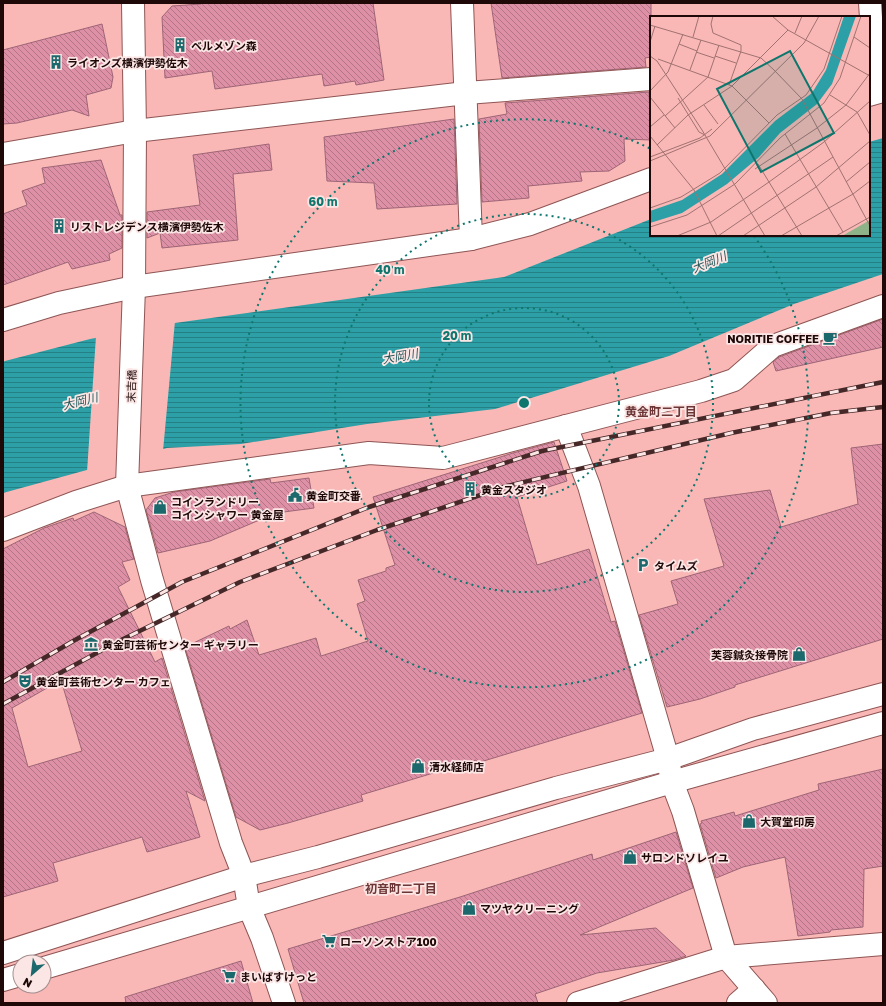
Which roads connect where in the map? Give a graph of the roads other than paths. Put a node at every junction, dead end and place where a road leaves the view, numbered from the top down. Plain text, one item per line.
1 (133, 3) edge
2 (462, 3) edge
3 (870, 3) edge
4 (875, 62) edge
5 (650, 79) edge
6 (870, 87) edge
7 (883, 91) edge
8 (466, 93) junction
9 (870, 95) edge
10 (135, 131) junction
11 (3, 154) edge
12 (650, 179) edge
13 (472, 239) junction
14 (134, 287) junction
15 (883, 306) edge
16 (3, 320) edge
17 (566, 426) junction
18 (127, 486) junction
19 (3, 530) edge
20 (883, 694) edge
21 (883, 723) edge
22 (668, 759) junction
23 (672, 782) junction
24 (244, 876) junction
25 (249, 907) junction
26 (883, 944) edge
27 (3, 953) edge
28 (726, 957) junction
29 (52, 966) edge
30 (753, 998) edge
31 (284, 1003) edge
32 (578, 1003) edge

1 - 10 street, 末吉橋
2 - 8 street
3 - 4 street
4 - 6 street
5 - 8 street
7 - 9 street
8 - 10 street
8 - 13 street
10 - 11 street
10 - 14 street, 末吉橋
12 - 13 street
13 - 14 street
14 - 16 street
14 - 18 street, 末吉橋
15 - 17 street
17 - 18 street
17 - 22 street
18 - 19 street
18 - 24 street, 末吉橋
20 - 22 street
21 - 23 street
22 - 23 street
22 - 24 street
23 - 25 street
23 - 28 street
24 - 25 street, 末吉橋
24 - 27 street
25 - 29 street
25 - 31 street, 末吉橋
26 - 28 street
28 - 30 street
28 - 32 street

